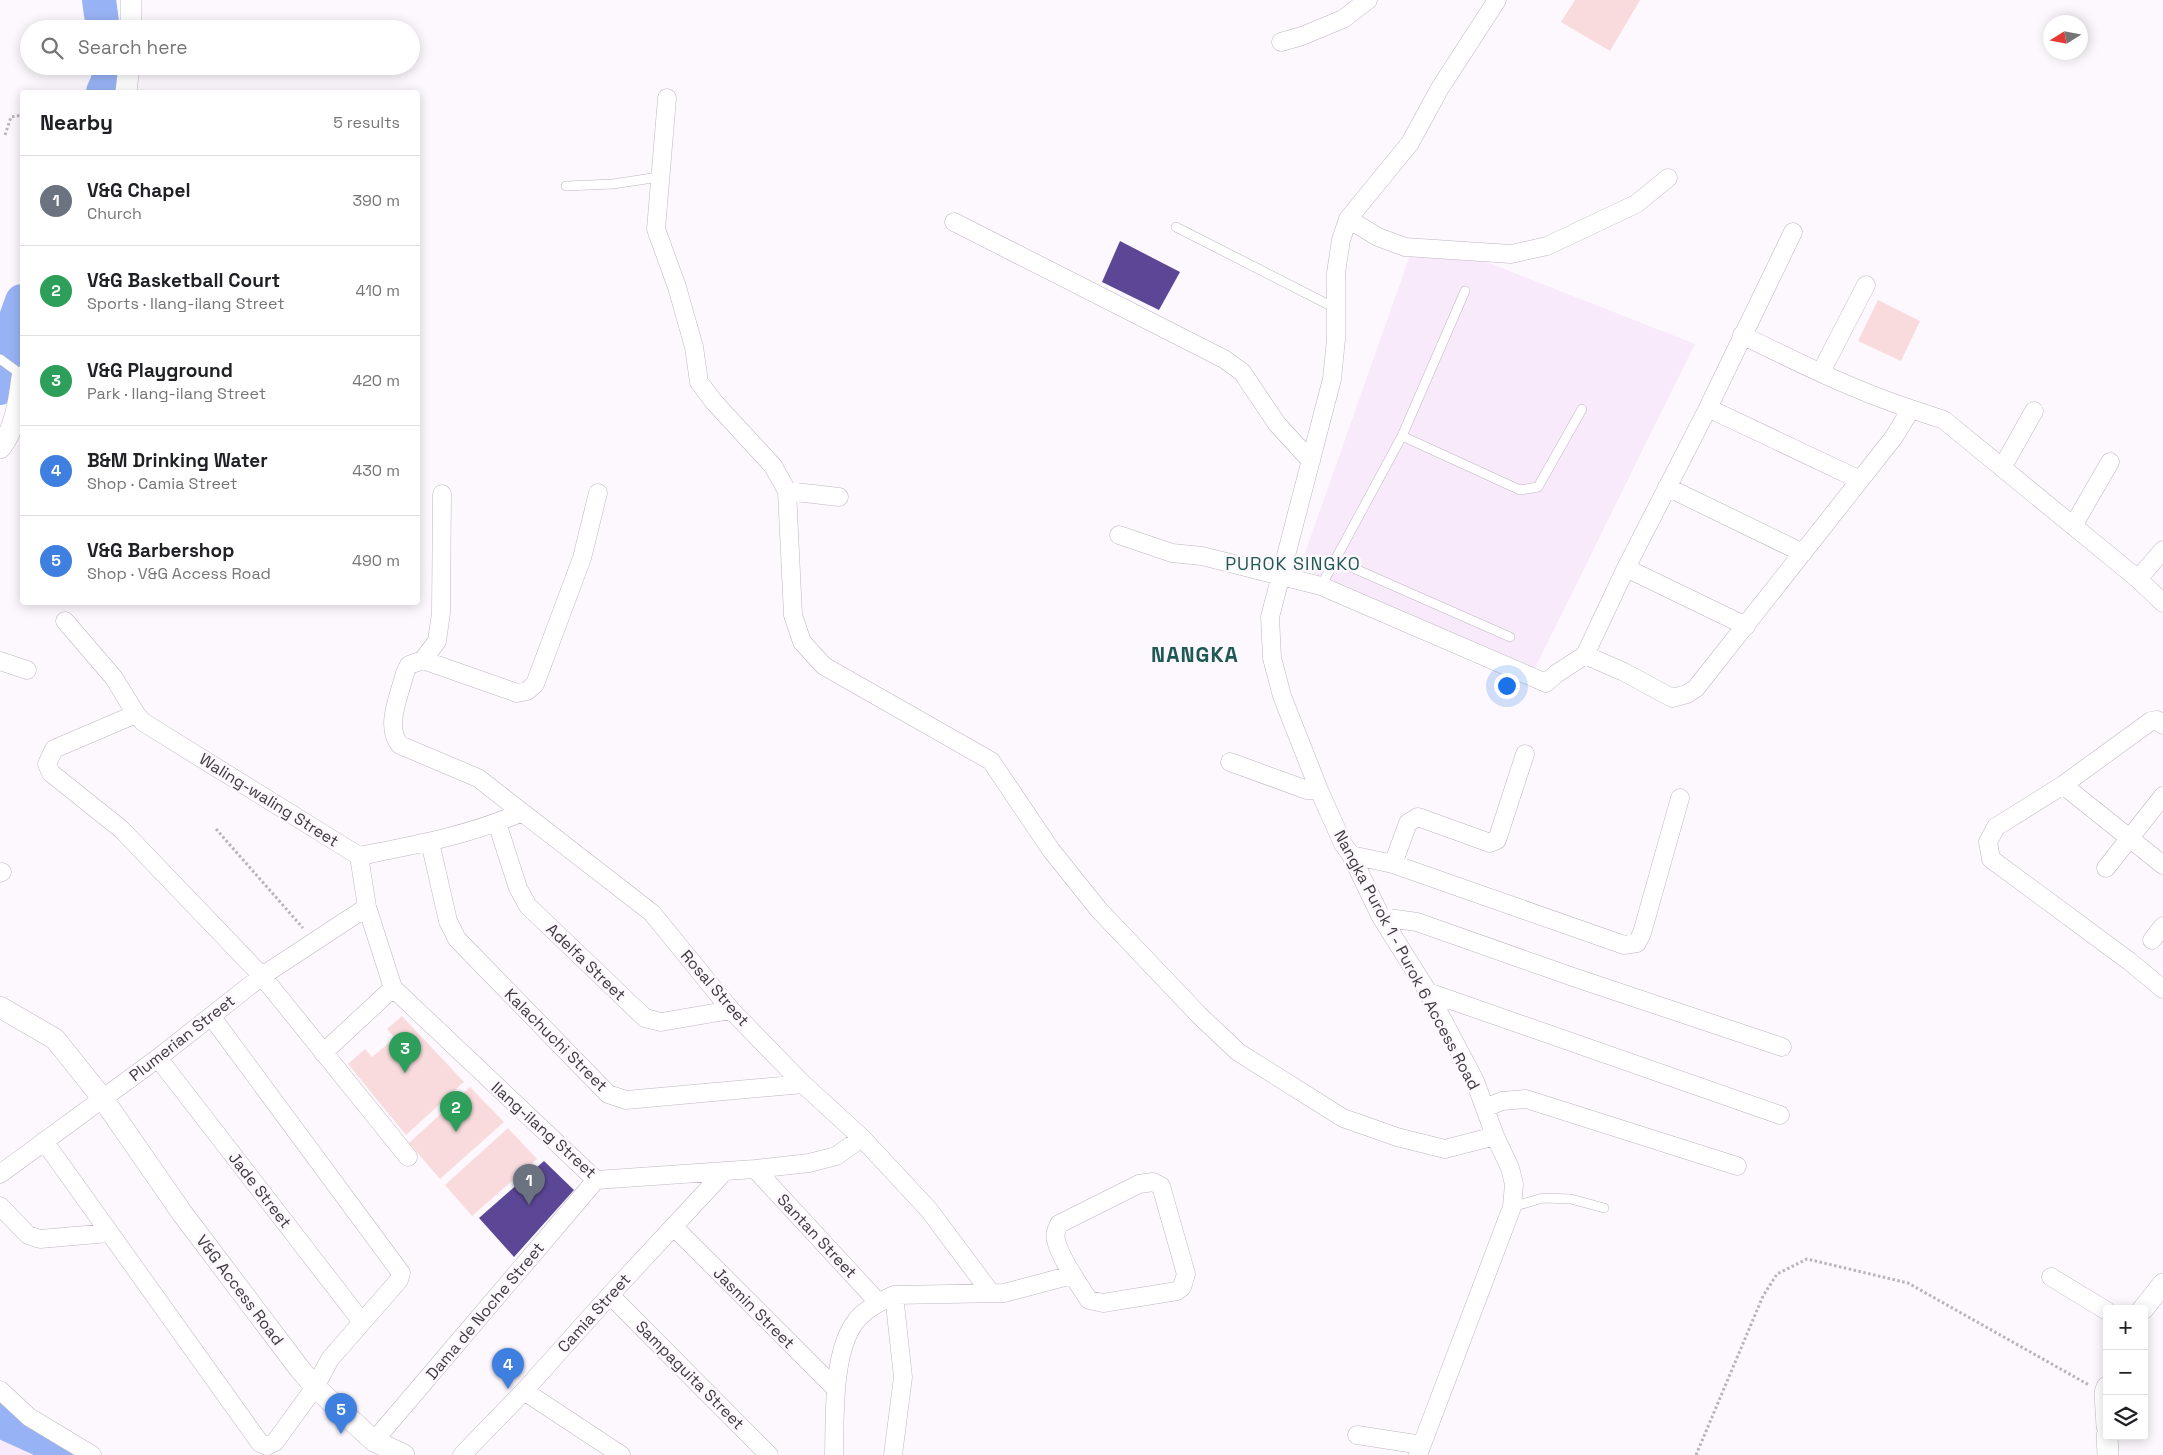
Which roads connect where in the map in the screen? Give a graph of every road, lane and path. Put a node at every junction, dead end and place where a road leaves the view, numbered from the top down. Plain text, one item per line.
1 (131, 0) edge
2 (1368, 0) edge
3 (1497, 0) edge
4 (131, 20) edge
5 (1281, 42) dead end
6 (128, 75) edge
7 (126, 90) edge
8 (667, 98) dead end
9 (20, 115) edge
10 (5, 135) dead end
11 (660, 177) junction
12 (1668, 178) dead end
13 (566, 186) dead end
14 (1348, 219) junction
15 (954, 222) dead end
16 (1176, 227) dead end
17 (1793, 232) dead end
18 (1866, 285) dead end
19 (1465, 291) dead end
20 (1336, 308) junction
21 (1742, 335) junction
22 (0, 358) edge
23 (1821, 372) junction
24 (20, 373) edge
25 (20, 384) edge
26 (1708, 408) junction
27 (1582, 409) dead end
28 (1911, 409) junction
29 (2034, 411) dead end
30 (1402, 436) junction
31 (0, 448) edge
32 (1311, 461) junction
33 (2110, 462) dead end
34 (2002, 468) junction
35 (1860, 480) junction
36 (1667, 487) junction
37 (788, 491) junction
38 (598, 493) dead end
39 (442, 494) dead end
40 (839, 497) dead end
41 (2073, 526) junction
42 (1119, 535) dead end
43 (2163, 550) edge
44 (1804, 553) junction
45 (1335, 560) junction
46 (1626, 568) junction
47 (1280, 577) junction
48 (2138, 580) junction
49 (1321, 586) junction
50 (2163, 603) edge
51 (65, 622) dead end
52 (1746, 626) junction
53 (1510, 637) dead end
54 (1585, 656) junction
55 (423, 660) junction
56 (0, 661) edge
57 (27, 670) dead end
58 (136, 714) junction
59 (2163, 725) edge
60 (1525, 754) dead end
61 (1230, 762) dead end
62 (2062, 785) junction
63 (1319, 790) junction
64 (2163, 796) edge
65 (1680, 798) dead end
66 (522, 812) junction
67 (497, 823) junction
68 (216, 829) dead end
69 (2129, 838) junction
70 (430, 842) junction
71 (1351, 855) junction
72 (359, 856) junction
73 (1393, 864) junction
74 (2163, 865) edge
75 (2106, 868) dead end
76 (366, 907) junction
77 (1381, 917) junction
78 (2163, 926) edge
79 (2152, 940) dead end
80 (315, 942) junction
81 (262, 976) junction
82 (393, 988) junction
83 (2163, 989) edge
84 (1428, 992) junction
85 (0, 1006) edge
86 (731, 1010) junction
87 (211, 1016) junction
88 (1782, 1047) dead end
89 (323, 1053) junction
90 (158, 1058) junction
91 (803, 1084) junction
92 (103, 1099) junction
93 (1485, 1108) junction
94 (1780, 1115) dead end
95 (1495, 1136) junction
96 (862, 1138) junction
97 (44, 1141) junction
98 (408, 1157) dead end
99 (1737, 1166) dead end
100 (756, 1169) junction
101 (725, 1171) junction
102 (0, 1174) edge
103 (596, 1180) junction
104 (0, 1206) edge
105 (1512, 1207) junction
106 (1604, 1208) dead end
107 (674, 1227) junction
108 (109, 1233) junction
109 (1072, 1275) junction
110 (2051, 1277) dead end
111 (2163, 1284) edge
112 (992, 1293) junction
113 (610, 1295) junction
114 (886, 1299) junction
115 (2146, 1305) edge
116 (2103, 1309) edge
117 (362, 1322) junction
118 (315, 1387) junction
119 (835, 1388) junction
120 (2103, 1388) edge
121 (0, 1390) edge
122 (524, 1390) junction
123 (1357, 1435) dead end
124 (2107, 1440) edge
125 (369, 1448) edge
126 (1420, 1450) edge
127 (92, 1455) edge
128 (404, 1455) edge
129 (462, 1455) edge
130 (620, 1455) edge
131 (769, 1455) edge
132 (834, 1455) edge
133 (893, 1455) edge
134 (1696, 1455) edge
135 (2108, 1455) edge

1 - 4 street
2 - 5 street
3 - 14 street, Nangka Purok 1 - Purok 6 Access Road
6 - 7 street
8 - 11 street
9 - 10 path
11 - 13 lane
11 - 37 street
12 - 14 street
14 - 20 street, Nangka Purok 1 - Purok 6 Access Road
15 - 32 street
16 - 20 lane
17 - 21 street
18 - 23 street
19 - 30 lane
20 - 32 street, Nangka Purok 1 - Purok 6 Access Road
21 - 23 street
21 - 26 street
22 - 24 lane
23 - 28 street
25 - 31 street
26 - 35 street
26 - 36 street
27 - 30 lane
28 - 34 street
28 - 35 street
29 - 34 street
30 - 45 lane
32 - 47 street, Nangka Purok 1 - Purok 6 Access Road
33 - 41 street
34 - 41 street
35 - 44 street
36 - 44 street
36 - 46 street
37 - 40 street
37 - 95 street
38 - 55 street
39 - 55 street
41 - 48 street
42 - 47 street
43 - 48 street
44 - 52 street
45 - 49 lane
45 - 53 lane
46 - 52 street
46 - 54 street
47 - 49 street
47 - 63 street, Nangka Purok 1 - Purok 6 Access Road
48 - 50 street
49 - 54 street
51 - 58 street, Waling-waling Street
52 - 54 street
55 - 66 street, Rosal Street
56 - 57 street
58 - 72 street, Waling-waling Street
58 - 81 street
59 - 62 street
60 - 73 street
61 - 63 street
62 - 69 street
62 - 83 street
63 - 71 street, Nangka Purok 1 - Purok 6 Access Road
64 - 69 street
65 - 73 street
66 - 67 street
66 - 86 street, Rosal Street
67 - 70 street
67 - 86 street, Adelfa Street
68 - 80 path
69 - 74 street
69 - 75 street
70 - 72 street
70 - 91 street, Kalachuchi Street
71 - 73 street
71 - 77 street, Nangka Purok 1 - Purok 6 Access Road
72 - 76 street, Ilang-ilang Street
76 - 80 street, Plumerian Street
76 - 82 street, Ilang-ilang Street
77 - 84 street, Nangka Purok 1 - Purok 6 Access Road
77 - 88 street
78 - 79 street
80 - 81 street, Plumerian Street
81 - 87 street, Plumerian Street
81 - 89 street
82 - 89 street
82 - 103 street, Ilang-ilang Street
84 - 93 street, Nangka Purok 1 - Purok 6 Access Road
84 - 94 street
85 - 92 street, V&G Access Road
86 - 91 street, Rosal Street
87 - 90 street, Plumerian Street
87 - 117 street
89 - 98 street
90 - 92 street, Plumerian Street
90 - 117 street, Jade Street
91 - 96 street, Rosal Street
92 - 97 street, Plumerian Street
92 - 118 street, V&G Access Road
93 - 95 street, Nangka Purok 1 - Purok 6 Access Road
93 - 99 street
95 - 105 street, Nangka Purok 1 - Purok 6 Access Road
96 - 100 street, Ilang-ilang Street
96 - 112 street, Rosal Street
97 - 102 street, Plumerian Street
97 - 108 street
100 - 101 street, Ilang-ilang Street
100 - 114 street, Santan Street
101 - 103 street, Ilang-ilang Street
101 - 107 street, Camia Street
103 - 125 street, Dama de Noche Street
104 - 108 street
105 - 106 lane
105 - 126 street, Nangka Purok 1 - Purok 6 Access Road
107 - 113 street, Camia Street
107 - 119 street, Jasmin Street
108 - 118 street
109 - 109 street
109 - 112 street
110 - 116 street
111 - 115 street
112 - 114 street
113 - 122 street, Camia Street
113 - 131 street, Sampaguita Street
114 - 119 street
114 - 133 street
117 - 118 street
118 - 125 street, V&G Access Road
119 - 132 street
120 - 134 path
121 - 127 street
122 - 129 street, Camia Street
122 - 130 street
123 - 126 street
124 - 135 street
125 - 128 street, V&G Access Road

